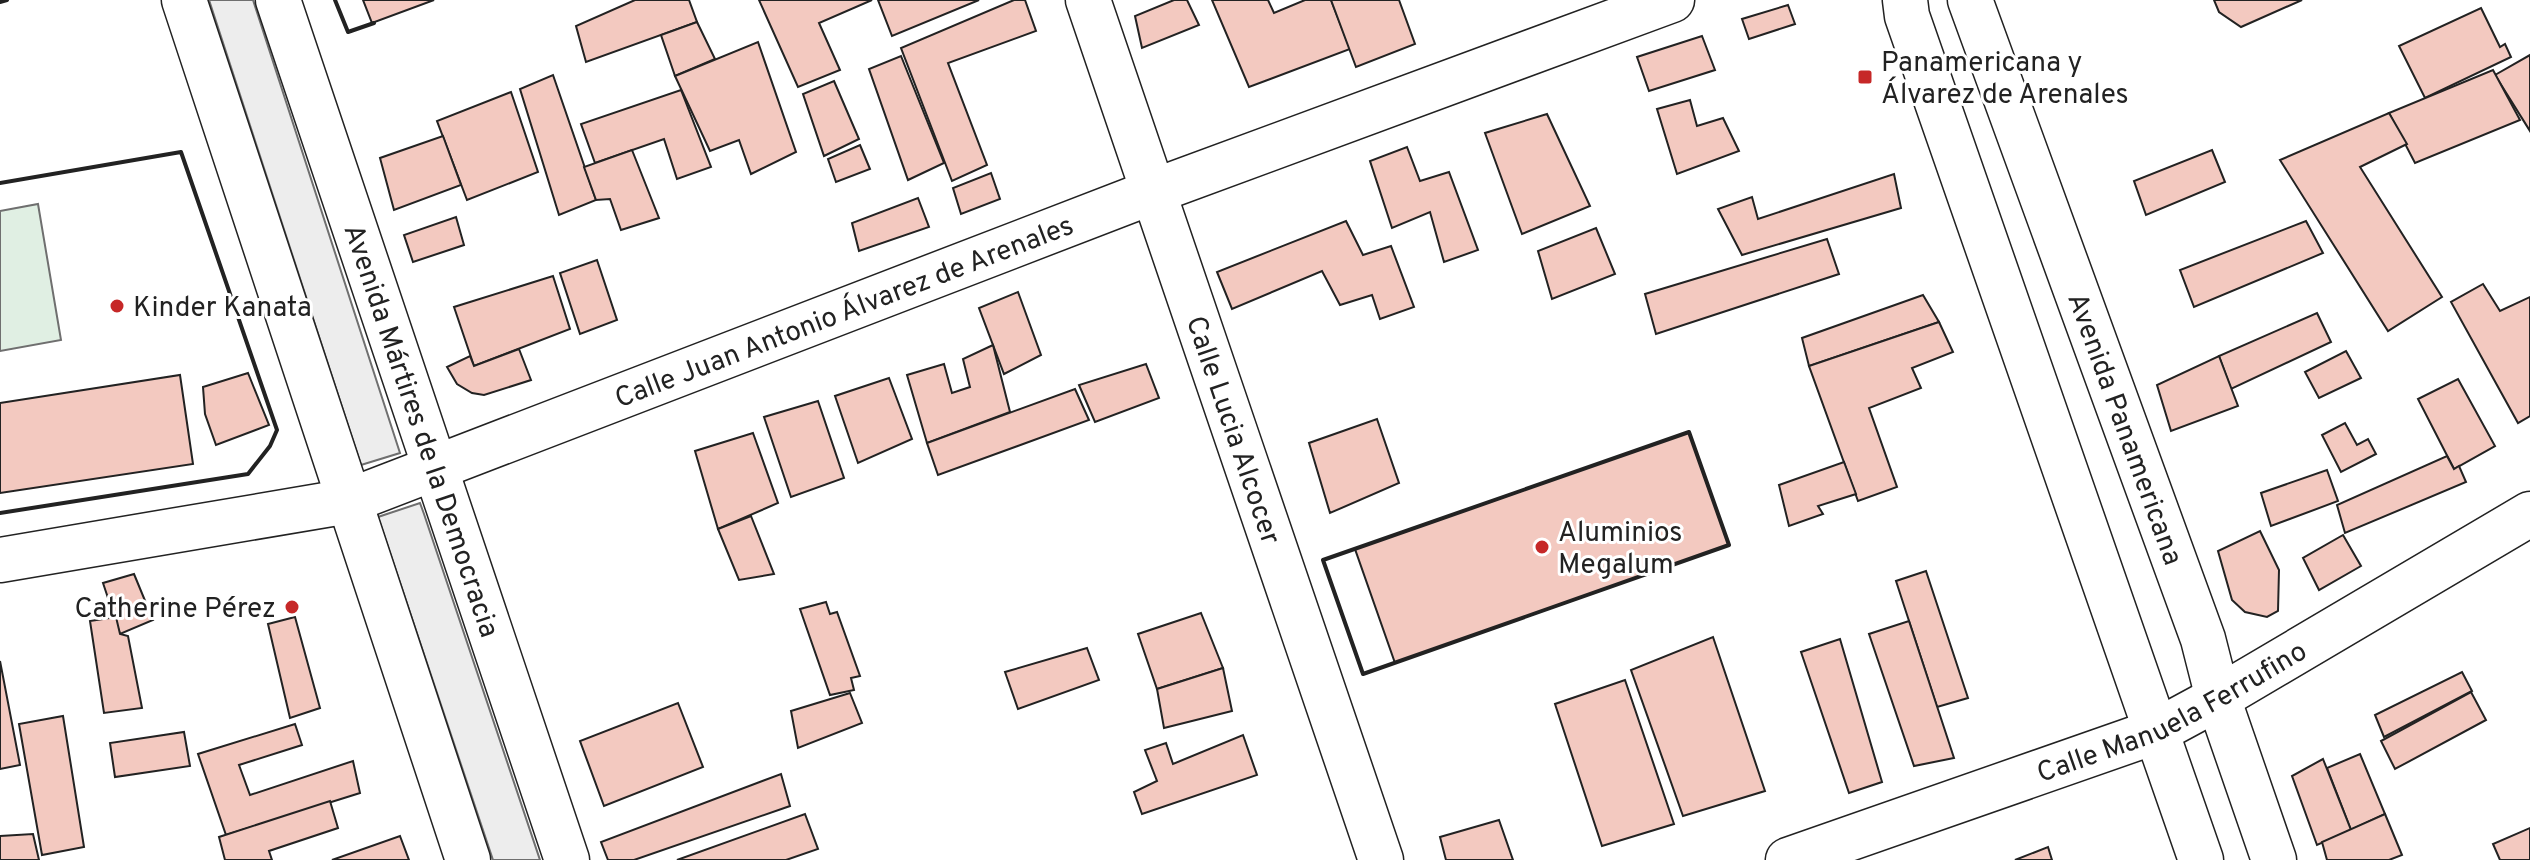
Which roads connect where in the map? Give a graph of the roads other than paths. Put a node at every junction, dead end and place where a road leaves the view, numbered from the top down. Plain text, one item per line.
1 (184, 0) edge
2 (278, 0) edge
3 (1088, 0) edge
4 (1672, 0) edge
5 (1970, 0) edge
6 (1903, 5) edge
7 (1152, 192) junction
8 (435, 467) junction
9 (349, 501) junction
10 (2530, 514) edge
11 (0, 560) edge
12 (2218, 698) junction
13 (2157, 731) junction
14 (468, 860) edge
15 (567, 860) edge
16 (1381, 860) edge
17 (1788, 860) edge
18 (2201, 860) edge
19 (2274, 860) edge

1 - 9 street
2 - 8 street, Avenida Mártires de la Democracia
3 - 7 street, Calle Lucia Alcocer
4 - 7 street, Calle Juan Antonio Álvarez de Arenales
5 - 12 street, Avenida Panamericana
6 - 13 street
7 - 8 street, Calle Juan Antonio Álvarez de Arenales
7 - 16 street, Calle Lucia Alcocer
8 - 9 street, Calle Juan Antonio Álvarez de Arenales
8 - 15 street, Avenida Mártires de la Democracia
9 - 11 street, Calle Juan Antonio Álvarez de Arenales
9 - 14 street
10 - 12 street, Calle Manuela Ferrufino
12 - 13 street, Calle Manuela Ferrufino
12 - 19 street, Avenida Panamericana
13 - 17 street, Calle Manuela Ferrufino
13 - 18 street

